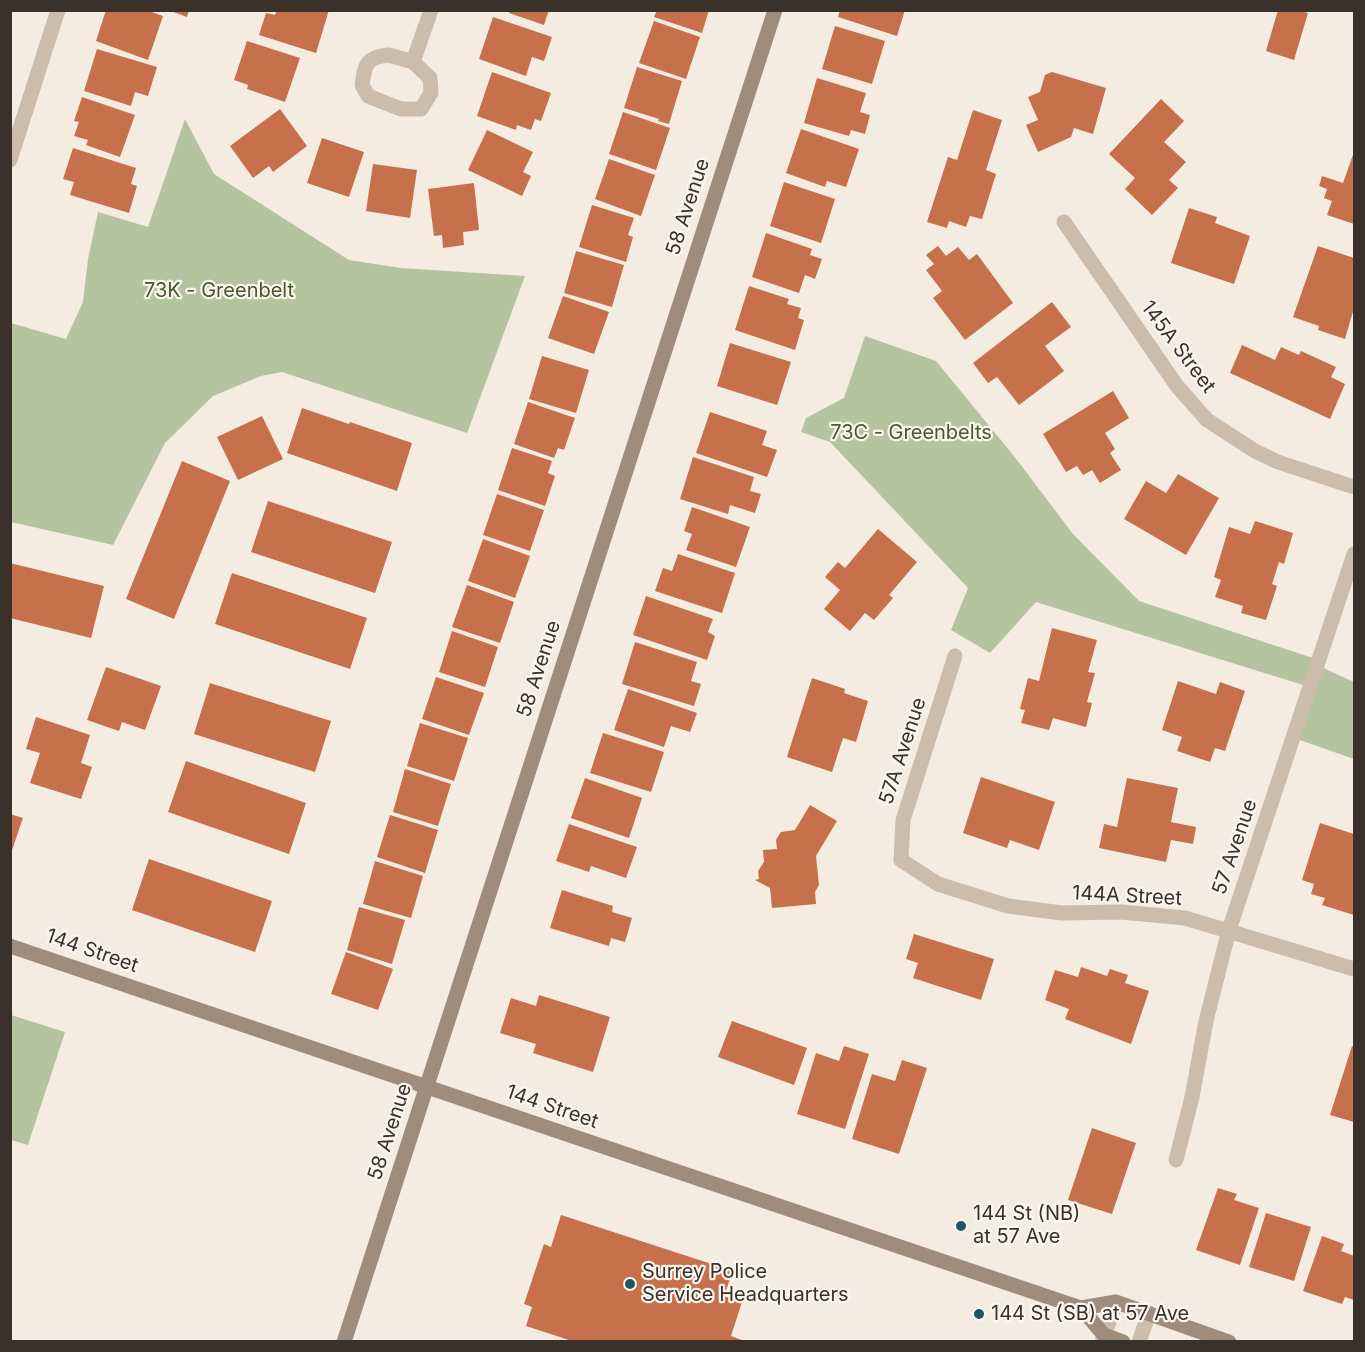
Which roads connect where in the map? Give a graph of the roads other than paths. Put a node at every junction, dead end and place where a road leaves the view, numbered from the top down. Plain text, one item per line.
1 (58, 10) edge
2 (431, 10) edge
3 (775, 10) edge
4 (413, 62) junction
5 (10, 160) edge
6 (1064, 222) dead end
7 (1354, 487) edge
8 (1354, 554) edge
9 (955, 657) dead end
10 (901, 860) joint
11 (1229, 930) junction
12 (10, 946) edge
13 (1354, 969) edge
14 (427, 1086) junction
15 (1176, 1160) dead end
16 (1116, 1302) junction
17 (1081, 1308) junction
18 (1149, 1313) junction
19 (1103, 1338) edge
20 (344, 1341) edge
21 (1123, 1341) edge
22 (1139, 1341) edge
23 (1229, 1341) edge

1 - 5 street
2 - 4 street
3 - 14 street, 58 Avenue
4 - 4 street
6 - 7 street, 145A Street
8 - 11 street, 57 Avenue
9 - 10 street, 57A Avenue
10 - 11 street, 144A Street
11 - 13 street, 144A Street
11 - 15 street, 57 Avenue
12 - 14 street, 144 Street
14 - 17 street, 144 Street
14 - 20 street, 58 Avenue
16 - 17 street, 144 Street
16 - 18 street, 144 Street
16 - 19 street
17 - 19 street
18 - 22 street
18 - 23 street, 144 Street
19 - 21 street

